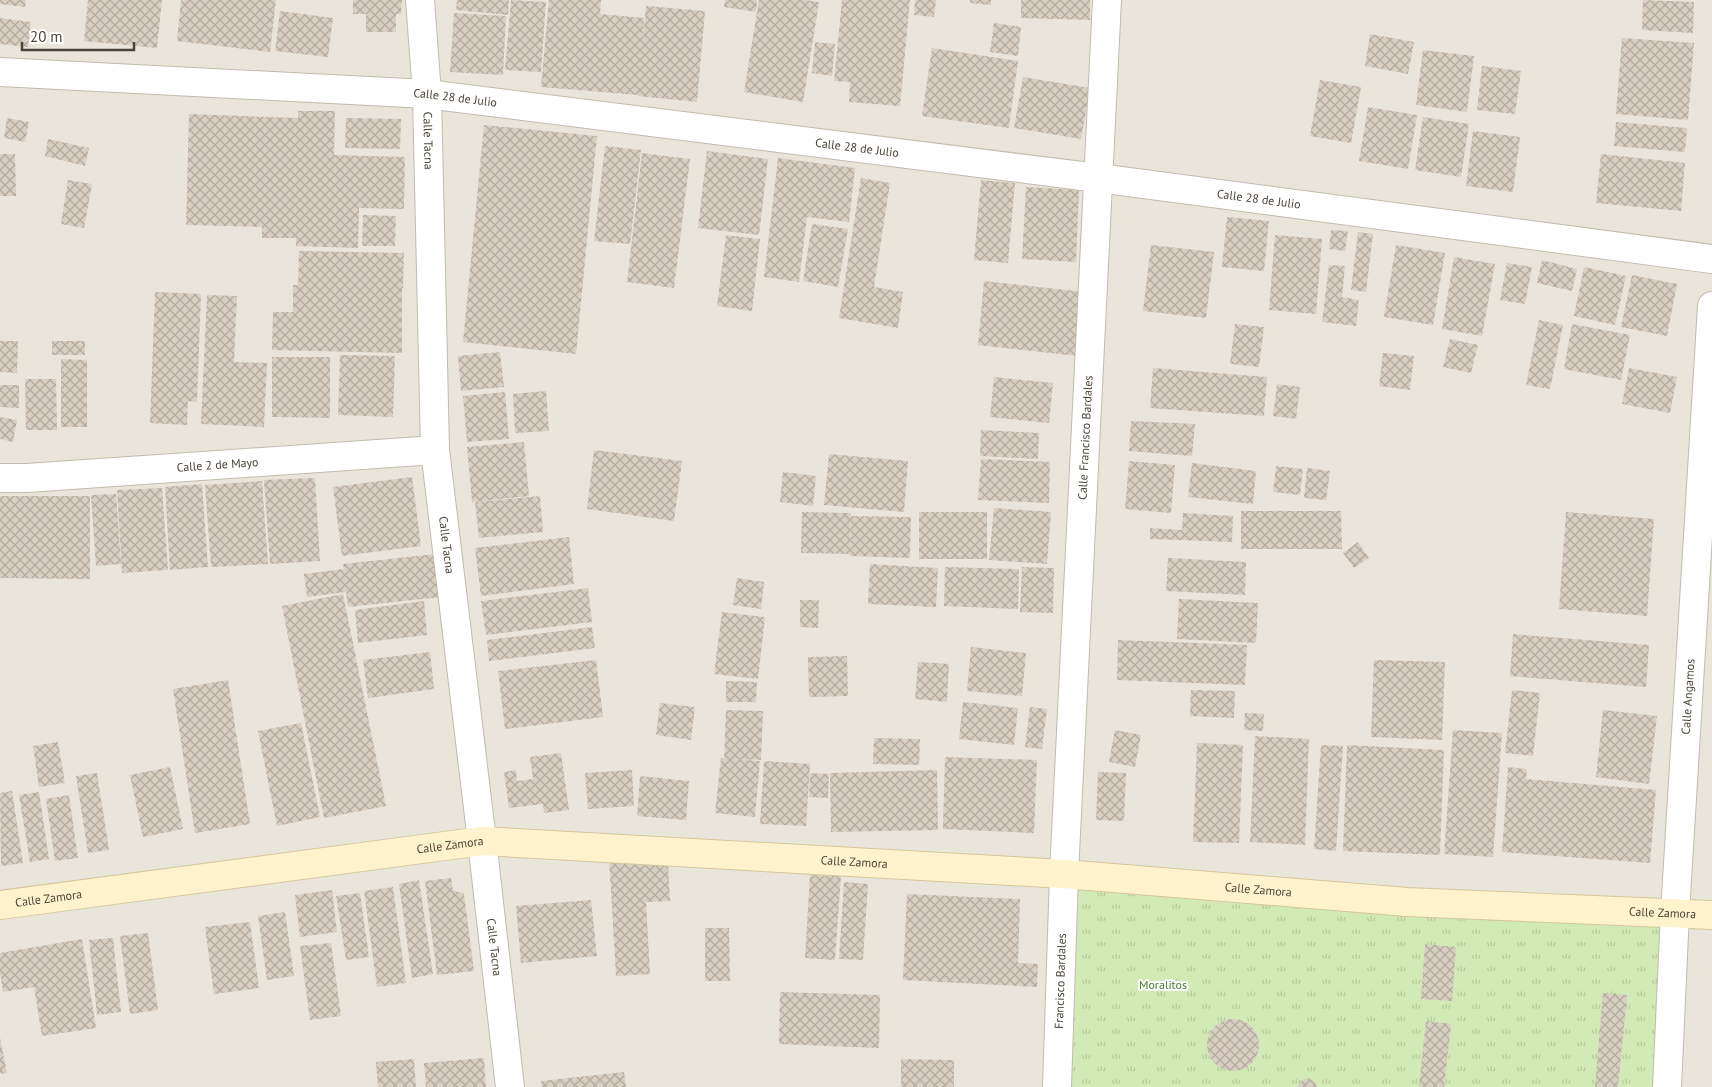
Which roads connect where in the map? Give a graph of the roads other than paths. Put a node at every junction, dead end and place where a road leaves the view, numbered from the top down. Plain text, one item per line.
1 (420, 0) edge
2 (1107, 0) edge
3 (0, 72) edge
4 (427, 94) junction
5 (1098, 178) junction
6 (1712, 259) edge
7 (1712, 306) edge
8 (435, 450) junction
9 (0, 478) edge
10 (482, 840) junction
11 (1064, 874) junction
12 (0, 906) edge
13 (1675, 913) junction
14 (1712, 915) edge
15 (510, 1087) edge
16 (1057, 1087) edge
17 (1667, 1087) edge

1 - 4 street, Calle Tacna
2 - 5 street, Calle Francisco Bardales
3 - 4 street, Calle 28 de Julio
4 - 5 street, Calle 28 de Julio
4 - 8 street, Calle Tacna
5 - 6 street, Calle 28 de Julio
5 - 11 street, Calle Francisco Bardales
7 - 13 street, Calle Angamos
8 - 9 street, Calle 2 de Mayo
8 - 10 street, Calle Tacna
10 - 11 street, Calle Zamora
10 - 12 street, Calle Zamora
10 - 15 street, Calle Tacna
11 - 13 street, Calle Zamora
11 - 16 street, Francisco Bardales
13 - 14 street, Calle Zamora
13 - 17 street, Calle Angamos

